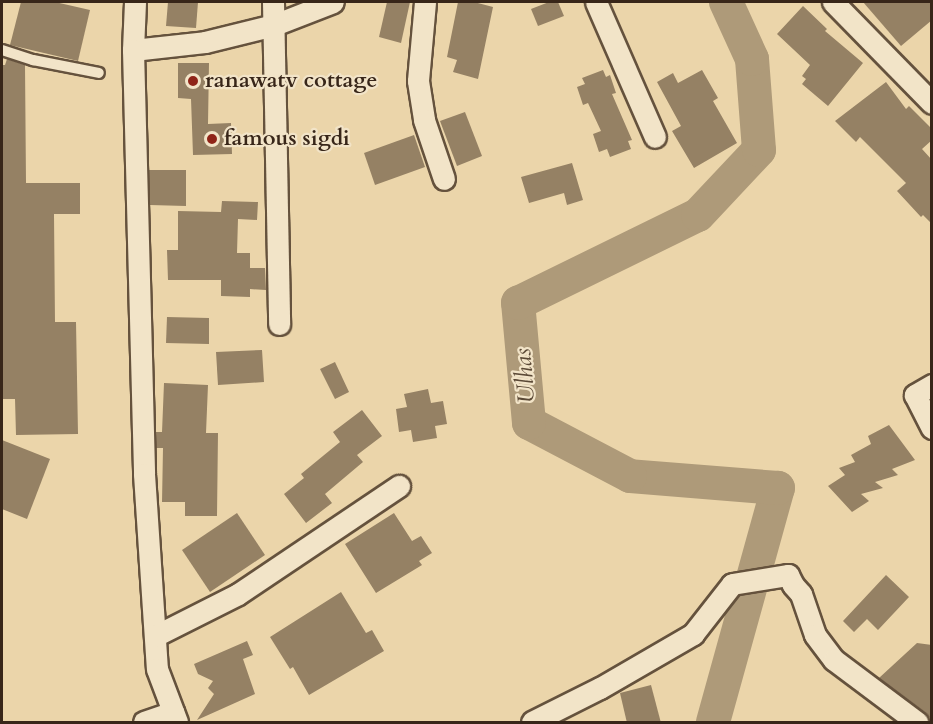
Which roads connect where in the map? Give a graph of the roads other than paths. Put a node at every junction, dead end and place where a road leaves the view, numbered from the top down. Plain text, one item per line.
1 (135, 2) edge
2 (273, 2) edge
3 (333, 2) edge
4 (425, 2) edge
5 (596, 2) edge
6 (833, 2) edge
7 (274, 25) junction
8 (2, 50) edge
9 (133, 50) junction
10 (99, 74) dead end
11 (932, 103) edge
12 (655, 137) dead end
13 (444, 179) dead end
14 (279, 324) dead end
15 (932, 385) edge
16 (932, 428) edge
17 (399, 486) dead end
18 (155, 636) junction
19 (175, 717) edge
20 (144, 723) edge
21 (532, 723) edge
22 (917, 723) edge

1 - 9 street
2 - 7 street
3 - 7 street
4 - 13 street
5 - 12 street
6 - 11 street
7 - 9 street
7 - 14 street
8 - 10 lane
9 - 18 street
15 - 16 street
17 - 18 street
18 - 19 street
19 - 20 street
21 - 22 street

